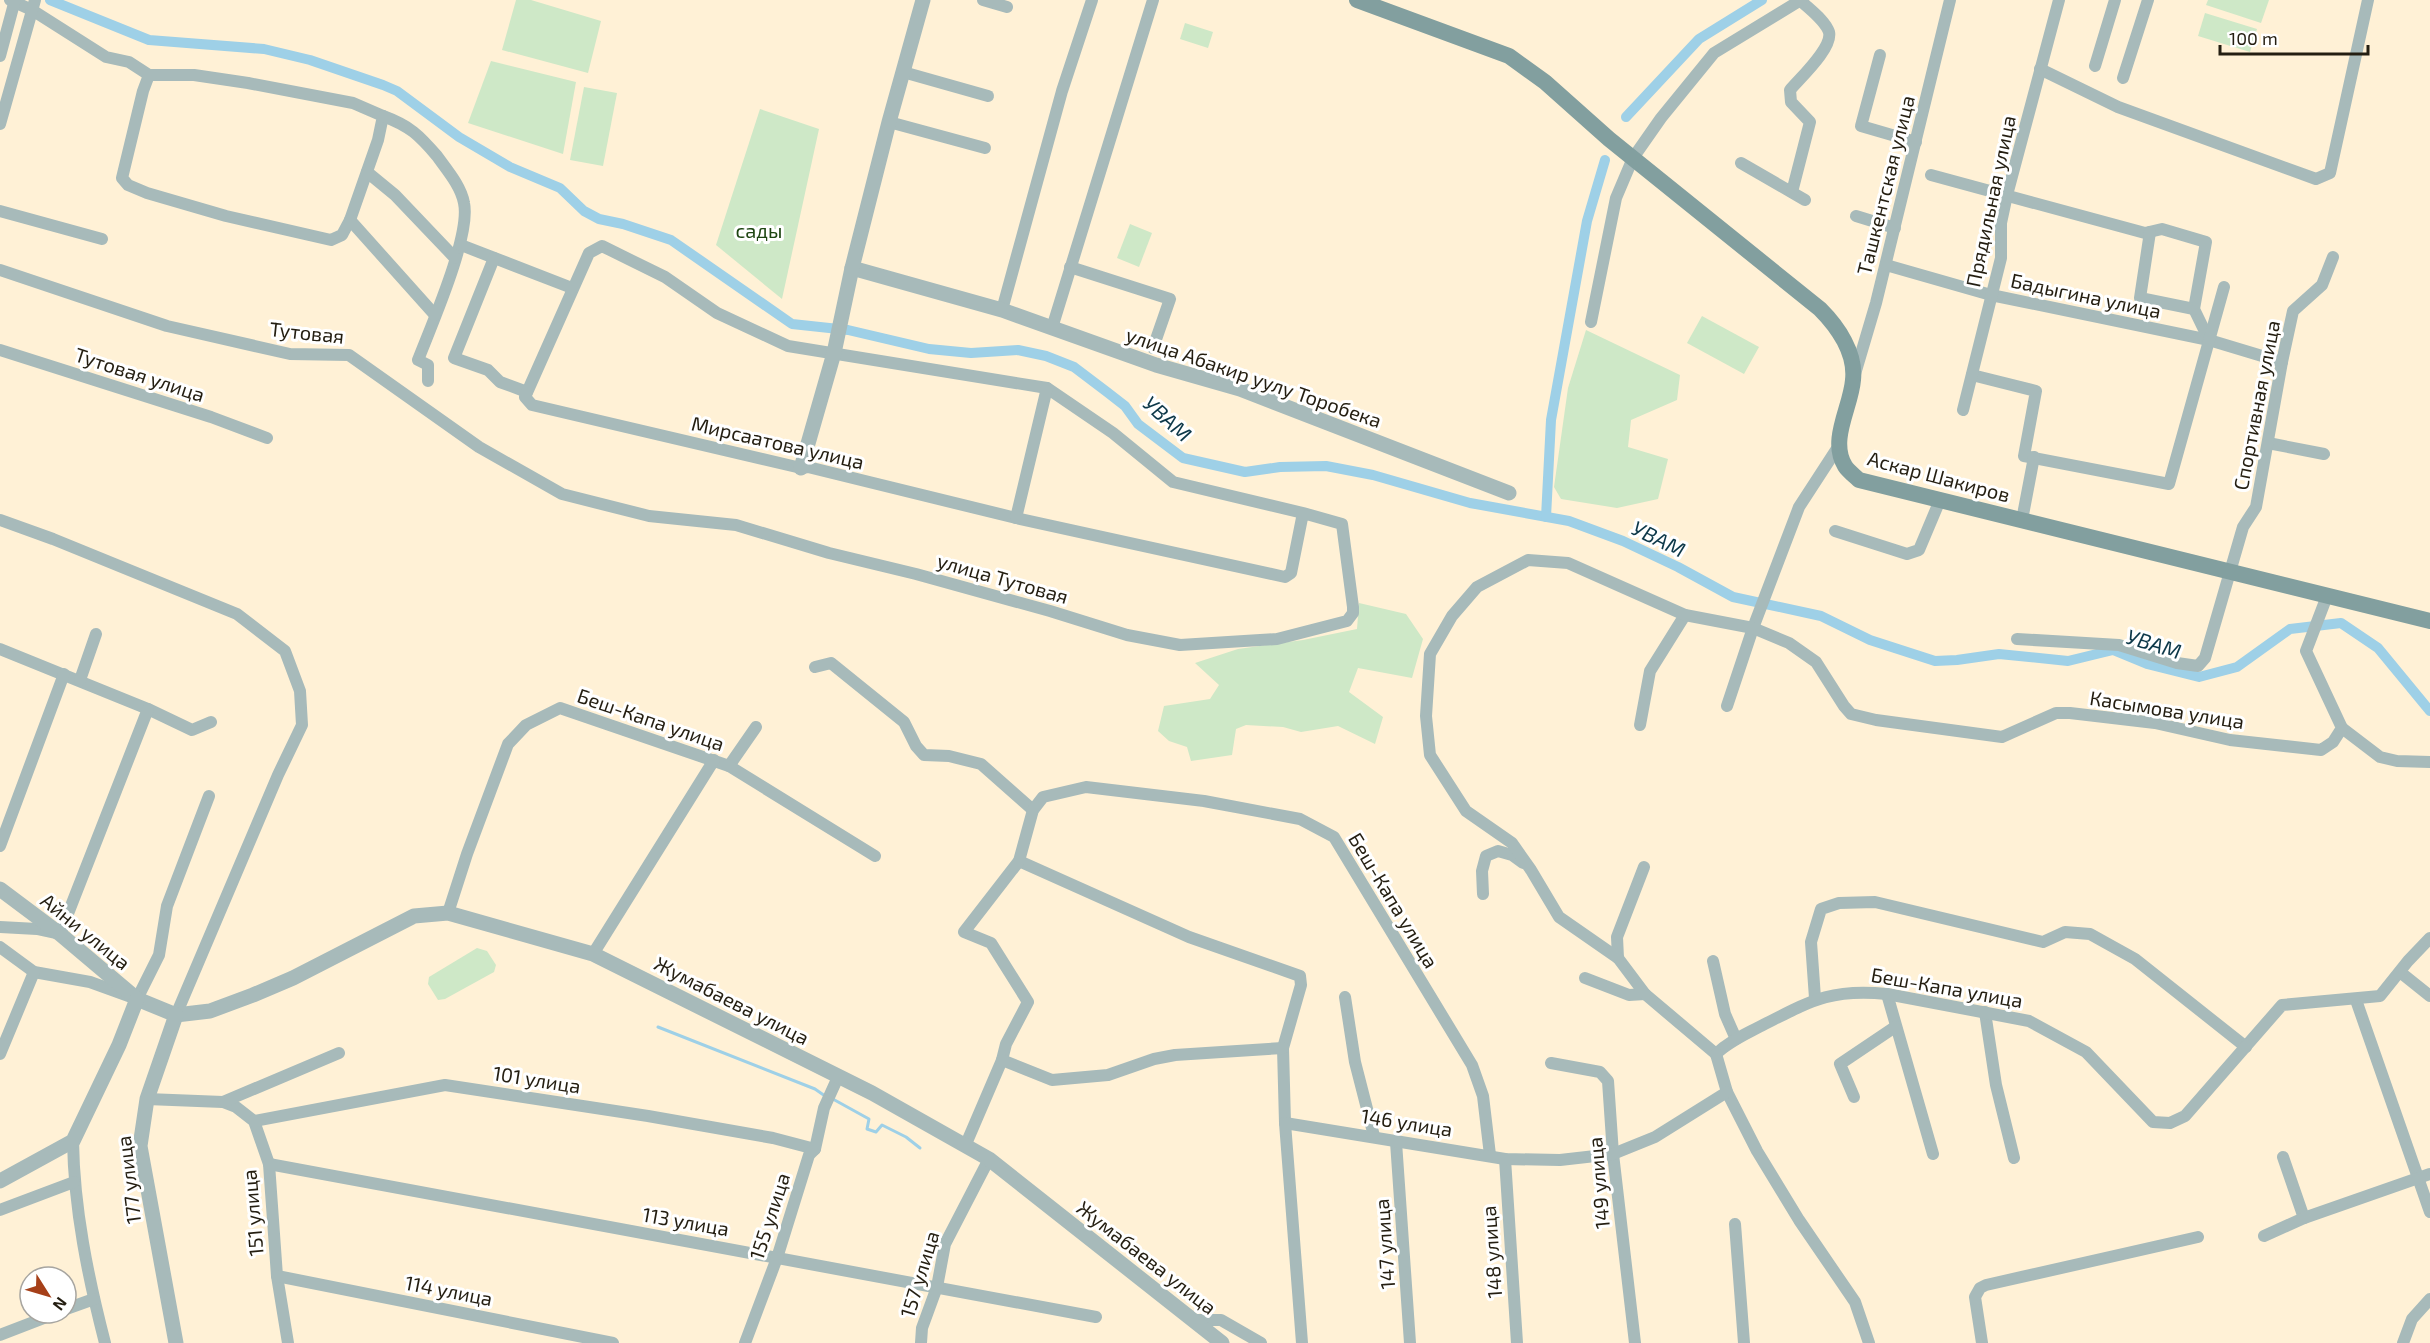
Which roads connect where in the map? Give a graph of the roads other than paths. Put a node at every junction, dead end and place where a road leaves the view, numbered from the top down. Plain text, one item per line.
1 (14, 0) edge
2 (923, 0) edge
3 (983, 0) edge
4 (1092, 0) edge
5 (1153, 0) edge
6 (1357, 0) edge
7 (1800, 0) edge
8 (1950, 0) edge
9 (2059, 0) edge
10 (2115, 0) edge
11 (2148, 0) edge
12 (2368, 0) edge
13 (33, 5) edge
14 (1008, 8) dead end
15 (1880, 55) dead end
16 (0, 56) edge
17 (2095, 66) dead end
18 (2040, 69) junction
19 (903, 72) junction
20 (149, 75) junction
21 (2123, 78) dead end
22 (988, 96) dead end
23 (383, 116) junction
24 (889, 122) junction
25 (0, 124) edge
26 (1916, 142) junction
27 (985, 148) dead end
28 (1630, 156) junction
29 (1741, 163) dead end
30 (367, 172) junction
31 (1931, 175) dead end
32 (1792, 192) junction
33 (2007, 195) junction
34 (1805, 200) dead end
35 (0, 211) edge
36 (1856, 216) dead end
37 (350, 220) junction
38 (1895, 228) junction
39 (2150, 232) junction
40 (102, 239) dead end
41 (461, 245) junction
42 (2333, 257) dead end
43 (456, 258) junction
44 (494, 258) junction
45 (1886, 265) junction
46 (1070, 267) junction
47 (852, 268) junction
48 (0, 270) edge
49 (2224, 287) dead end
50 (572, 288) junction
51 (1991, 295) junction
52 (2194, 309) junction
53 (1002, 310) junction
54 (435, 315) junction
55 (1591, 322) dead end
56 (1052, 328) junction
57 (2209, 340) junction
58 (1153, 348) dead end
59 (834, 349) junction
60 (0, 350) edge
61 (2282, 362) junction
62 (1972, 375) junction
63 (1854, 378) junction
64 (428, 381) dead end
65 (1047, 388) junction
66 (527, 392) junction
67 (1963, 410) dead end
68 (267, 438) dead end
69 (2268, 443) junction
70 (1838, 447) junction
71 (2324, 454) dead end
72 (2034, 458) junction
73 (801, 468) junction
74 (1509, 493) dead end
75 (1940, 500) junction
76 (1303, 513) junction
77 (649, 516) joint
78 (1016, 518) junction
79 (0, 520) edge
80 (2022, 520) junction
81 (1835, 531) dead end
82 (2232, 572) junction
83 (2327, 596) junction
84 (1685, 615) junction
85 (2430, 621) edge
86 (1755, 625) junction
87 (96, 634) dead end
88 (2017, 639) dead end
89 (0, 649) edge
90 (815, 667) dead end
91 (64, 674) junction
92 (80, 680) junction
93 (1727, 706) dead end
94 (148, 709) junction
95 (211, 723) dead end
96 (1640, 725) dead end
97 (756, 727) dead end
98 (2342, 728) junction
99 (714, 760) junction
100 (2430, 762) edge
101 (729, 766) junction
102 (209, 796) dead end
103 (1033, 810) junction
104 (0, 846) edge
105 (875, 856) dead end
106 (1019, 861) junction
107 (1644, 867) dead end
108 (1531, 870) junction
109 (0, 890) edge
110 (1483, 894) dead end
111 (448, 913) junction
112 (0, 927) edge
113 (60, 934) junction
114 (2430, 939) edge
115 (0, 947) edge
116 (593, 954) junction
117 (1618, 958) junction
118 (1713, 961) dead end
119 (34, 972) junction
120 (2400, 972) junction
121 (1585, 978) dead end
122 (1645, 994) junction
123 (1887, 994) junction
124 (2430, 996) edge
125 (1346, 997) dead end
126 (1815, 998) junction
127 (2356, 1000) junction
128 (142, 1001) junction
129 (1985, 1012) junction
130 (172, 1013) junction
131 (1895, 1028) junction
132 (1736, 1039) junction
133 (2246, 1047) junction
134 (1283, 1048) junction
135 (339, 1053) dead end
136 (0, 1054) edge
137 (1716, 1054) junction
138 (1002, 1060) junction
139 (1551, 1063) dead end
140 (832, 1090) junction
141 (1727, 1092) junction
142 (1854, 1097) dead end
143 (147, 1099) junction
144 (223, 1102) junction
145 (254, 1121) junction
146 (1285, 1123) junction
147 (1374, 1136) junction
148 (73, 1141) junction
149 (1396, 1142) junction
150 (966, 1144) junction
151 (814, 1149) junction
152 (1613, 1154) junction
153 (1933, 1154) dead end
154 (1490, 1155) junction
155 (2283, 1157) dead end
156 (2014, 1158) dead end
157 (989, 1159) junction
158 (1505, 1159) junction
159 (269, 1164) junction
160 (2424, 1176) edge
161 (0, 1181) edge
162 (74, 1182) junction
163 (0, 1210) edge
164 (2430, 1212) edge
165 (2304, 1218) junction
166 (1735, 1224) dead end
167 (2264, 1236) dead end
168 (2198, 1237) dead end
169 (777, 1258) junction
170 (278, 1276) junction
171 (937, 1287) junction
172 (94, 1299) junction
173 (2430, 1299) edge
174 (78, 1305) edge
175 (1096, 1317) dead end
176 (1194, 1320) junction
177 (26, 1325) edge
178 (0, 1335) edge
179 (105, 1343) edge
180 (176, 1343) edge
181 (288, 1343) edge
182 (613, 1343) edge
183 (745, 1343) edge
184 (921, 1343) edge
185 (1222, 1343) edge
186 (1261, 1343) edge
187 (1302, 1343) edge
188 (1410, 1343) edge
189 (1517, 1343) edge
190 (1635, 1343) edge
191 (1744, 1343) edge
192 (1869, 1343) edge
193 (1982, 1343) edge
194 (2403, 1343) edge

1 - 13 street
1 - 16 street
2 - 19 street
3 - 14 street
4 - 53 street
5 - 46 street
6 - 28 main road
7 - 28 street
7 - 32 street
8 - 26 street, Ташкентская улица
9 - 18 street, Прядильная улица
10 - 17 street
11 - 21 street
12 - 18 street
13 - 20 street
13 - 25 street
15 - 26 street
18 - 33 street, Прядильная улица
19 - 22 street
19 - 24 street
20 - 23 street
20 - 37 street
23 - 30 street
23 - 41 street
24 - 27 street
24 - 47 street
26 - 38 street, Ташкентская улица
28 - 55 street
28 - 63 main road
29 - 32 street
30 - 37 street
30 - 43 street
31 - 33 street
32 - 34 street
33 - 39 street
33 - 51 street, Прядильная улица
35 - 40 street
36 - 38 street
37 - 54 street
38 - 45 street, Ташкентская улица
39 - 52 street
39 - 52 street
41 - 43 street
41 - 44 street
42 - 61 street, Спортивная улица
43 - 54 street
44 - 50 street
44 - 66 street
45 - 51 street, Бадыгина улица
45 - 63 street, Ташкентская улица
46 - 56 street
46 - 58 street, улица Абакир уулу Торобека
47 - 53 street, улица Абакир уулу Торобека
47 - 59 street
48 - 77 street, Тутовая
49 - 57 street
50 - 59 street
50 - 66 street
51 - 57 street, Бадыгина улица
51 - 62 street, Прядильная улица
52 - 57 street
53 - 56 street, улица Абакир уулу Торобека
54 - 64 street
56 - 74 street, улица Абакир уулу Торобека
57 - 61 street, Бадыгина улица
57 - 72 street
59 - 65 street
59 - 73 street
60 - 68 street, Тутовая улица
61 - 69 street, Спортивная улица
62 - 67 street, Прядильная улица
62 - 72 street
63 - 70 main road
65 - 76 street
65 - 78 street
66 - 73 street, Мирсаатова улица
69 - 71 street
69 - 82 street, Спортивная улица
70 - 75 main road, Аскар Шакиров
70 - 86 street
72 - 80 street
73 - 78 street, Мирсаатова улица
75 - 80 main road, Аскар Шакиров
75 - 81 street
76 - 77 street, улица Тутовая
76 - 78 street, Мирсаатова улица
79 - 130 street
80 - 82 main road, Аскар Шакиров
82 - 83 main road, Аскар Шакиров
82 - 88 street, Спортивная улица
83 - 85 main road, Аскар Шакиров
83 - 98 street
84 - 86 street, Касымова улица
84 - 96 street
84 - 108 street, Касымова улица
86 - 93 street
86 - 98 street, Касымова улица
87 - 92 street
89 - 91 street
90 - 103 street
91 - 92 street
91 - 104 street
92 - 94 street
94 - 95 street
94 - 113 street
97 - 101 street
98 - 100 street
99 - 101 street, Беш-Капа улица
99 - 111 street, Беш-Капа улица
99 - 116 street
101 - 105 street, Беш-Капа улица
102 - 128 street
103 - 106 street
103 - 154 street, Беш-Капа улица
106 - 134 street
106 - 138 street
107 - 117 street
108 - 110 street
108 - 117 street, Касымова улица
109 - 113 street, Айни улица
111 - 116 street, Жумабаева улица
111 - 130 street, Жумабаева улица
112 - 113 street
113 - 128 street, Айни улица
114 - 120 street, Беш-Капа улица
115 - 119 street
116 - 140 street, Жумабаева улица
117 - 122 street, Касымова улица
118 - 132 street
119 - 128 street
119 - 136 street
120 - 124 street
120 - 127 street, Беш-Капа улица
121 - 122 street
122 - 137 street, Касымова улица
123 - 126 street, Беш-Капа улица
123 - 129 street, Беш-Капа улица
123 - 131 street
125 - 147 street
126 - 132 street, Беш-Капа улица
126 - 133 street
127 - 133 street, Беш-Капа улица
127 - 160 street
128 - 130 street, Айни улица
128 - 148 street
129 - 133 street, Беш-Капа улица
129 - 156 street
130 - 143 street, 177 улица
131 - 142 street
131 - 153 street
132 - 137 street, Беш-Капа улица
134 - 138 street
134 - 146 street
135 - 144 street
137 - 141 street
138 - 150 street
139 - 152 street, 149 улица
140 - 150 street, Жумабаева улица
140 - 151 street, 155 улица
141 - 152 street, 146 улица
141 - 192 street
143 - 144 street
143 - 180 street, 177 улица
144 - 145 street
145 - 151 street, 101 улица
145 - 159 street, 151 улица
146 - 147 street, 146 улица
146 - 187 street
147 - 149 street, 146 улица
148 - 161 street
148 - 162 street
149 - 154 street, 146 улица
149 - 188 street, 147 улица
150 - 157 street, Жумабаева улица
151 - 169 street, 155 улица
152 - 158 street, 146 улица
152 - 190 street, 149 улица
154 - 158 street, 146 улица
155 - 165 street
157 - 171 street, 157 улица
157 - 176 street, Жумабаева улица
158 - 189 street, 148 улица
159 - 169 street, 113 улица
159 - 170 street, 151 улица
160 - 164 street
160 - 165 street
162 - 163 street
162 - 172 street
165 - 167 street
166 - 191 street
168 - 193 street
169 - 171 street, 113 улица
169 - 183 street, 155 улица
170 - 181 street, 151 улица
170 - 182 street, 114 улица
171 - 175 street, 113 улица
171 - 184 street, 157 улица
172 - 174 street
172 - 179 street
173 - 194 street
176 - 185 street, Жумабаева улица
176 - 186 street
177 - 178 street

